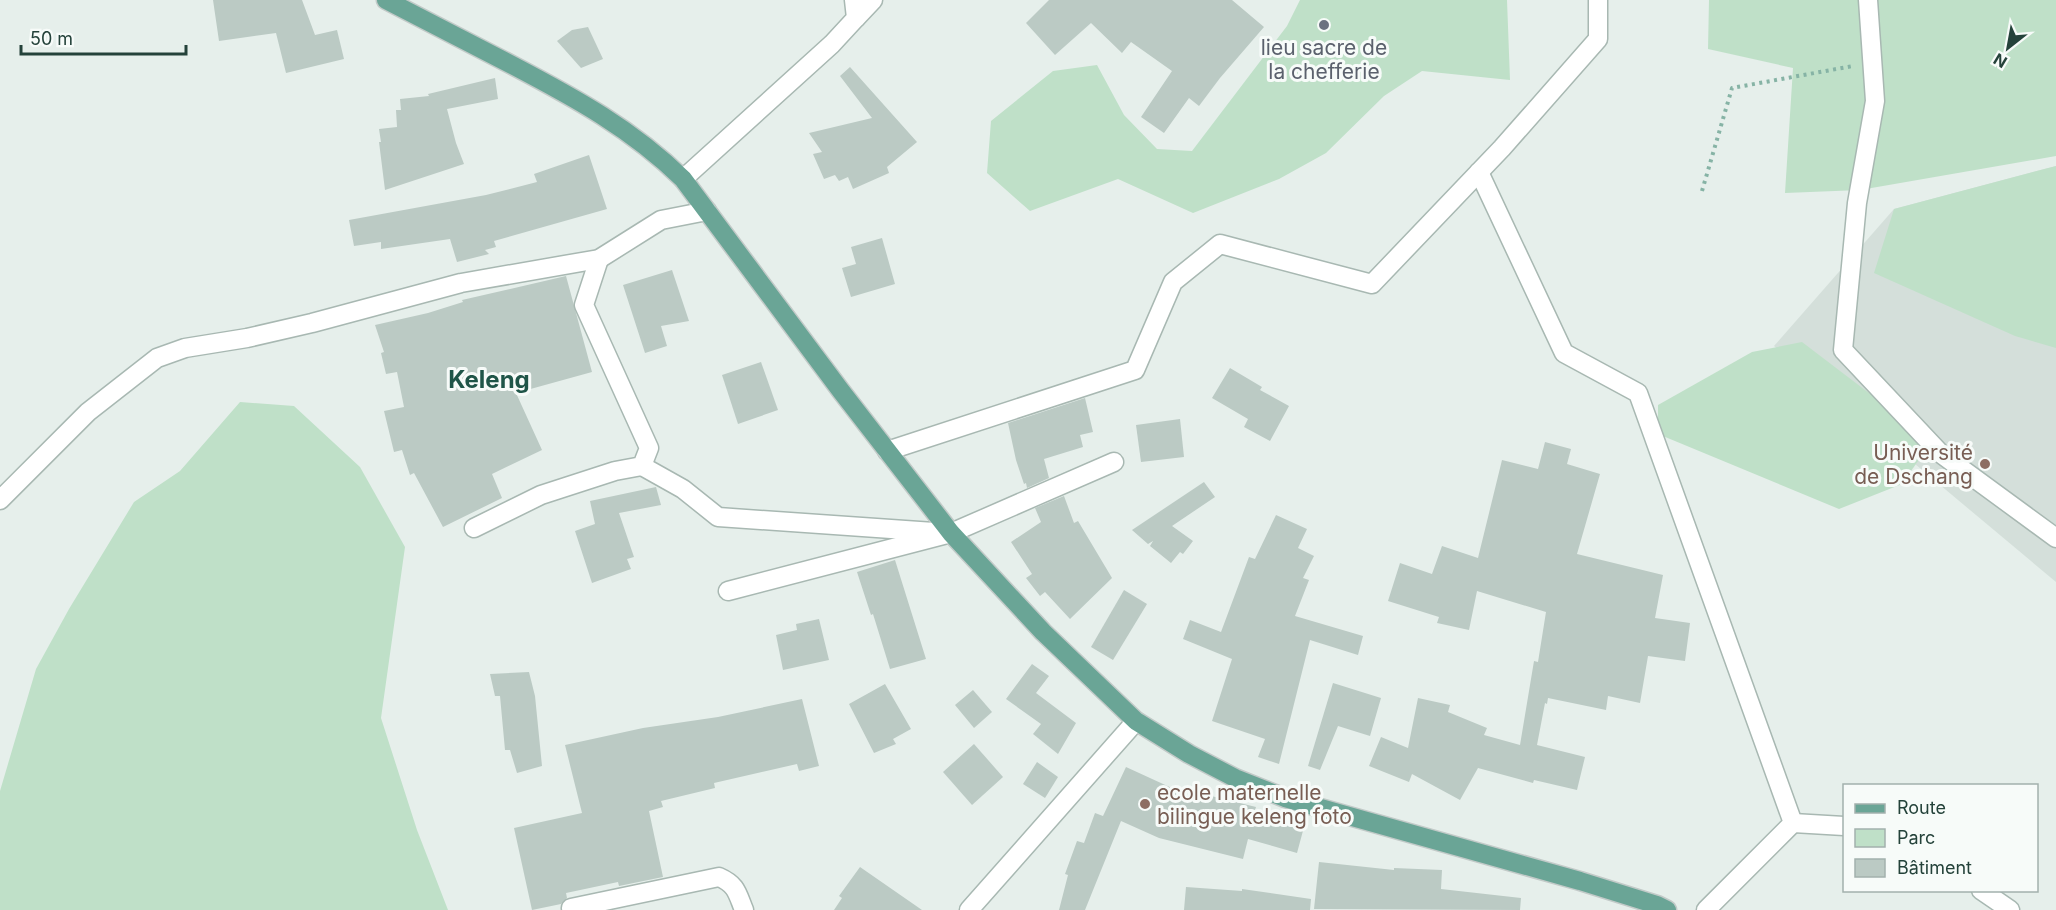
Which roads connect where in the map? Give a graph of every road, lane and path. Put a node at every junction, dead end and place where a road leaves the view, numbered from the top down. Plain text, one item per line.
1 (386, 0) edge
2 (873, 0) edge
3 (1598, 0) edge
4 (1868, 0) edge
5 (855, 9) edge
6 (1873, 62) junction
7 (1479, 172) junction
8 (683, 179) junction
9 (1702, 191) dead end
10 (707, 211) junction
11 (599, 259) junction
12 (887, 451) junction
13 (1114, 462) dead end
14 (642, 466) junction
15 (0, 500) edge
16 (474, 528) dead end
17 (951, 533) junction
18 (2056, 538) edge
19 (728, 591) dead end
20 (1136, 721) junction
21 (1793, 823) junction
22 (1843, 826) edge
23 (1983, 892) edge
24 (647, 901) edge
25 (572, 908) dead end
26 (744, 910) edge
27 (969, 910) edge
28 (1667, 910) edge
29 (1706, 910) edge
30 (2010, 910) edge

1 - 8 main road
2 - 5 street
3 - 7 street
4 - 6 street
5 - 8 street
6 - 9 path
6 - 18 street
7 - 12 street
7 - 21 street
8 - 10 main road
10 - 11 street
10 - 12 main road
11 - 14 street
11 - 15 street
12 - 17 main road
13 - 17 street
14 - 16 street
14 - 17 street
17 - 19 street
17 - 20 main road
20 - 27 street
20 - 28 main road
21 - 22 street
21 - 29 street
23 - 30 street
24 - 25 street
24 - 26 street

